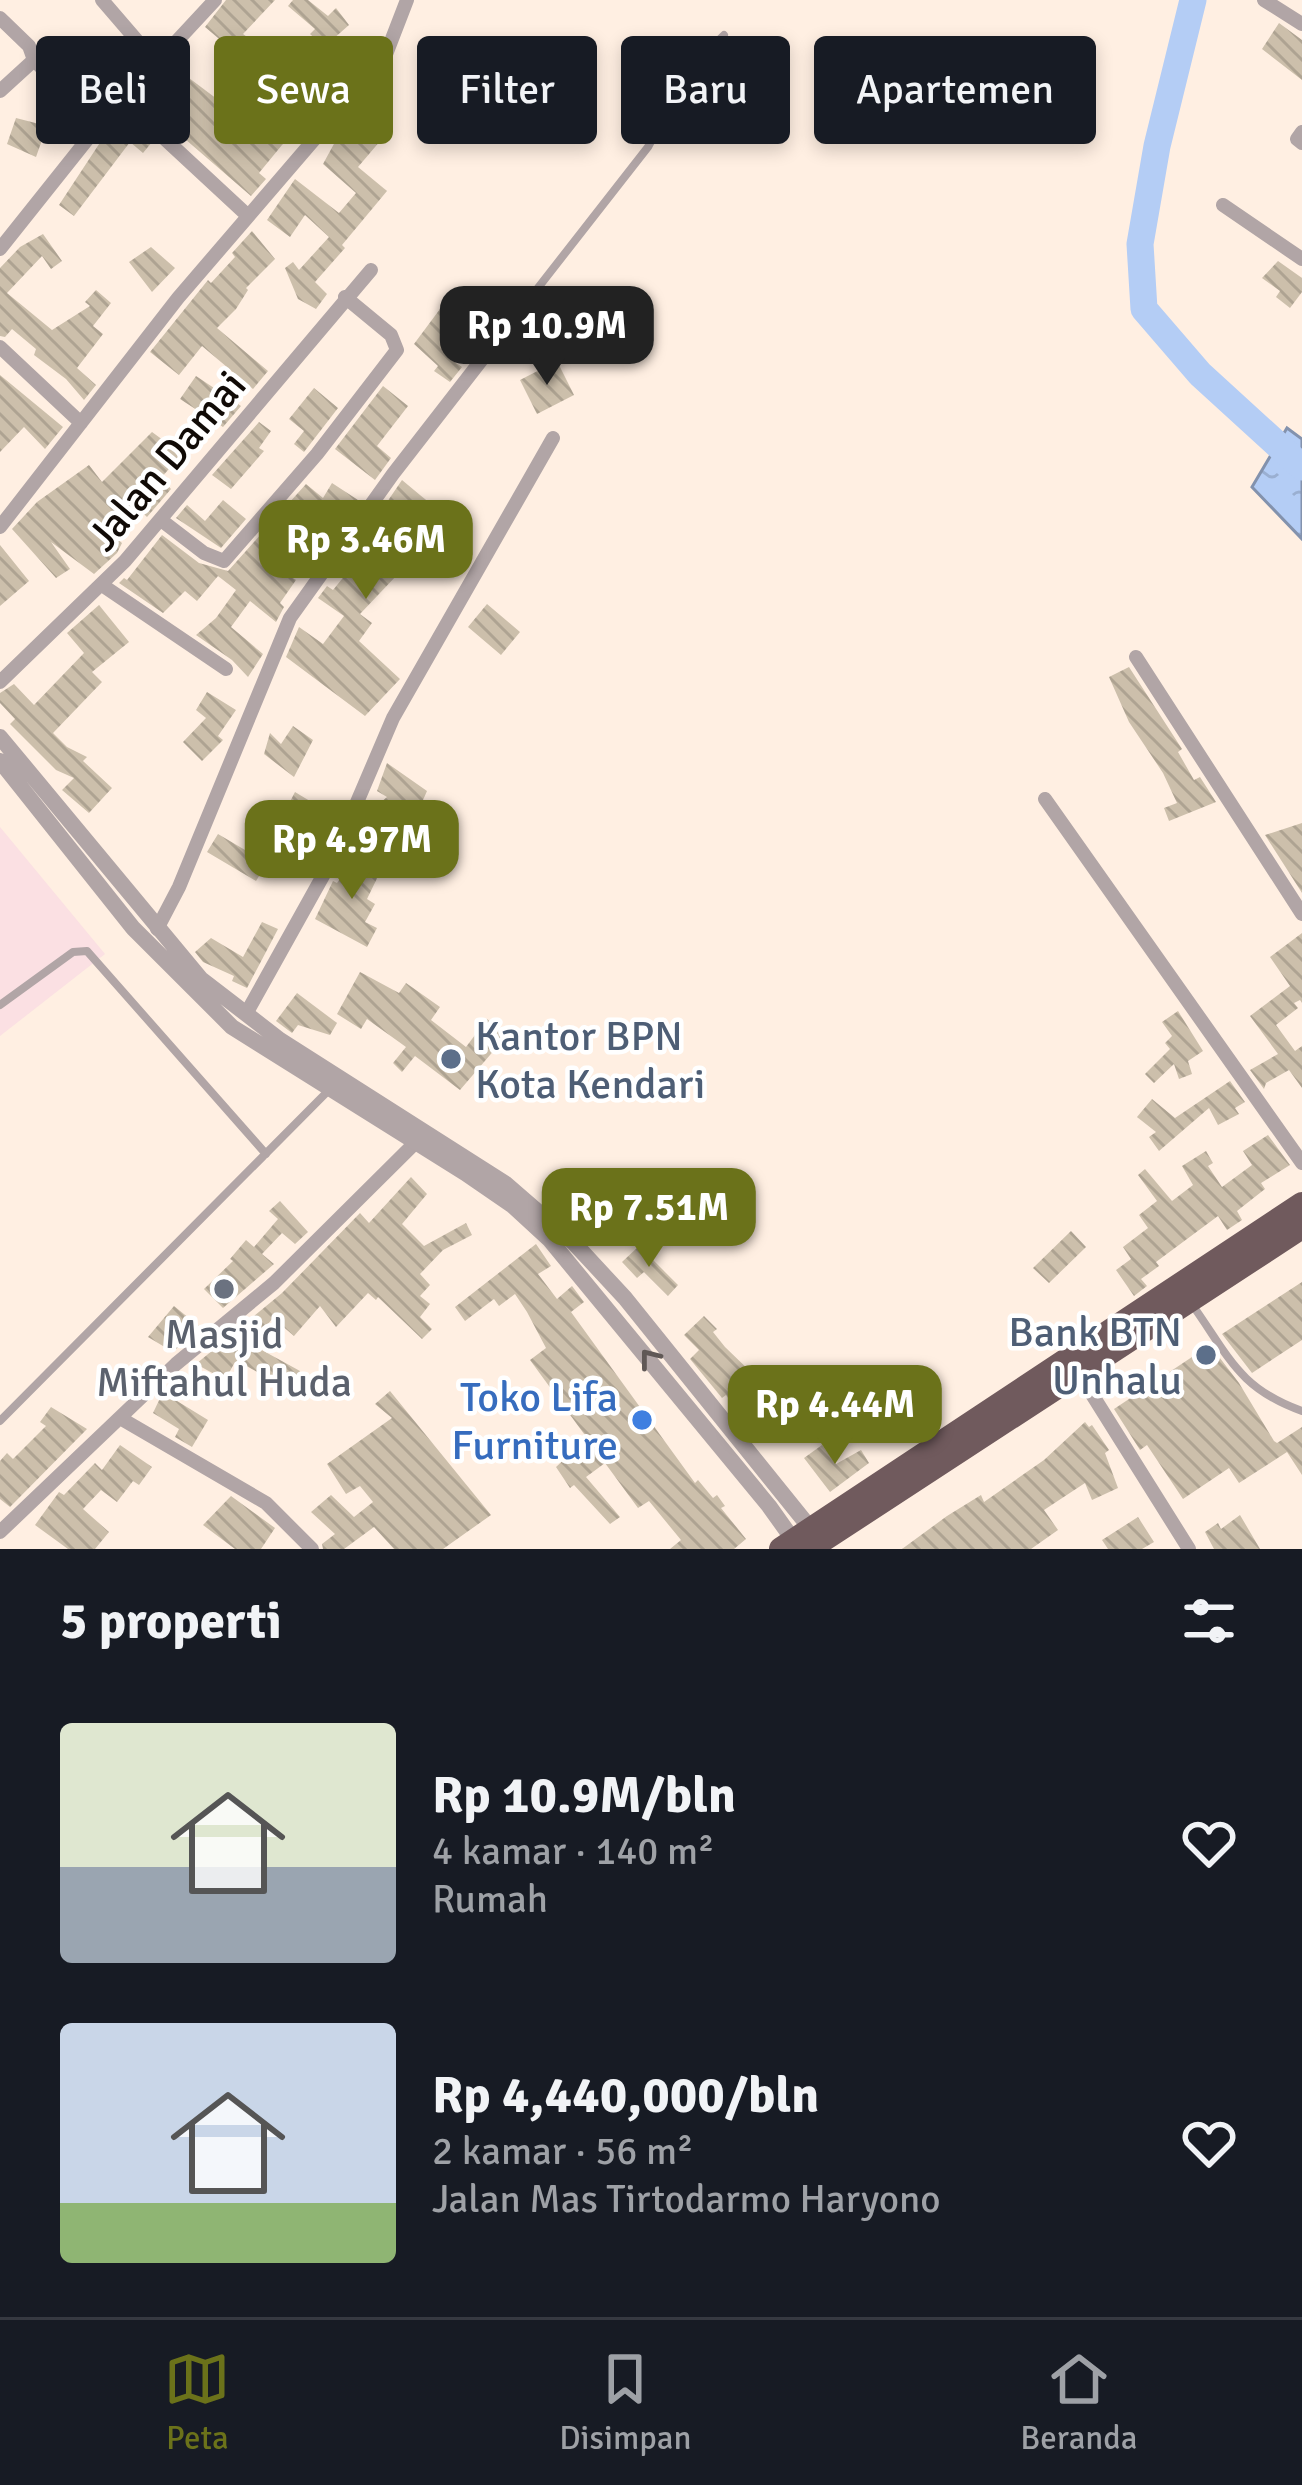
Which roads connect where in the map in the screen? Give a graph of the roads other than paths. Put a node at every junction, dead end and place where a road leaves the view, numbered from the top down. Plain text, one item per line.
1 (102, 0) edge
2 (214, 0) edge
3 (407, 0) edge
4 (1264, 0) edge
5 (0, 18) edge
6 (1302, 24) edge
7 (724, 34) dead end
8 (133, 36) edge
9 (183, 36) edge
10 (34, 60) joint
11 (0, 91) edge
12 (1302, 131) edge
13 (1302, 142) edge
14 (84, 144) edge
15 (170, 144) edge
16 (1223, 205) dead end
17 (247, 215) junction
18 (0, 249) edge
19 (1302, 259) edge
20 (371, 270) dead end
21 (345, 297) junction
22 (497, 340) joint
23 (0, 347) edge
24 (81, 422) junction
25 (553, 438) dead end
26 (161, 520) junction
27 (0, 527) edge
28 (102, 585) junction
29 (1136, 657) dead end
30 (226, 670) dead end
31 (0, 682) edge
32 (0, 737) edge
33 (0, 761) edge
34 (1045, 799) dead end
35 (95, 867) junction
36 (1302, 914) edge
37 (157, 929) junction
38 (0, 1005) edge
39 (246, 1014) junction
40 (331, 1088) junction
41 (416, 1142) junction
42 (266, 1154) junction
43 (1302, 1163) edge
44 (1302, 1204) edge
45 (1302, 1227) edge
46 (593, 1276) junction
47 (1190, 1301) junction
48 (1073, 1365) junction
49 (1302, 1412) edge
50 (120, 1418) junction
51 (0, 1420) edge
52 (0, 1532) edge
53 (805, 1543) edge
54 (312, 1549) edge
55 (1188, 1549) edge

1 - 8 street
2 - 9 street
3 - 17 street
4 - 6 street
5 - 10 street
7 - 22 lane
10 - 11 street
12 - 13 street
14 - 18 street
15 - 17 street
16 - 19 street
17 - 24 street
20 - 21 street, Jalan Damai
21 - 26 street, Jalan Damai
21 - 26 street
22 - 37 street
23 - 24 street
24 - 27 street
25 - 39 street
26 - 28 street, Jalan Damai
28 - 30 street
28 - 31 street, Jalan Damai
29 - 36 street
32 - 35 street
33 - 35 street
34 - 43 street
35 - 37 street
35 - 40 street
37 - 39 street
38 - 42 lane
39 - 46 street
40 - 41 street
40 - 42 lane
41 - 46 street
41 - 50 street
42 - 51 lane
44 - 48 highway
45 - 47 highway
46 - 53 street
47 - 48 highway
47 - 49 lane
48 - 53 highway
48 - 55 street
50 - 52 street
50 - 54 street

